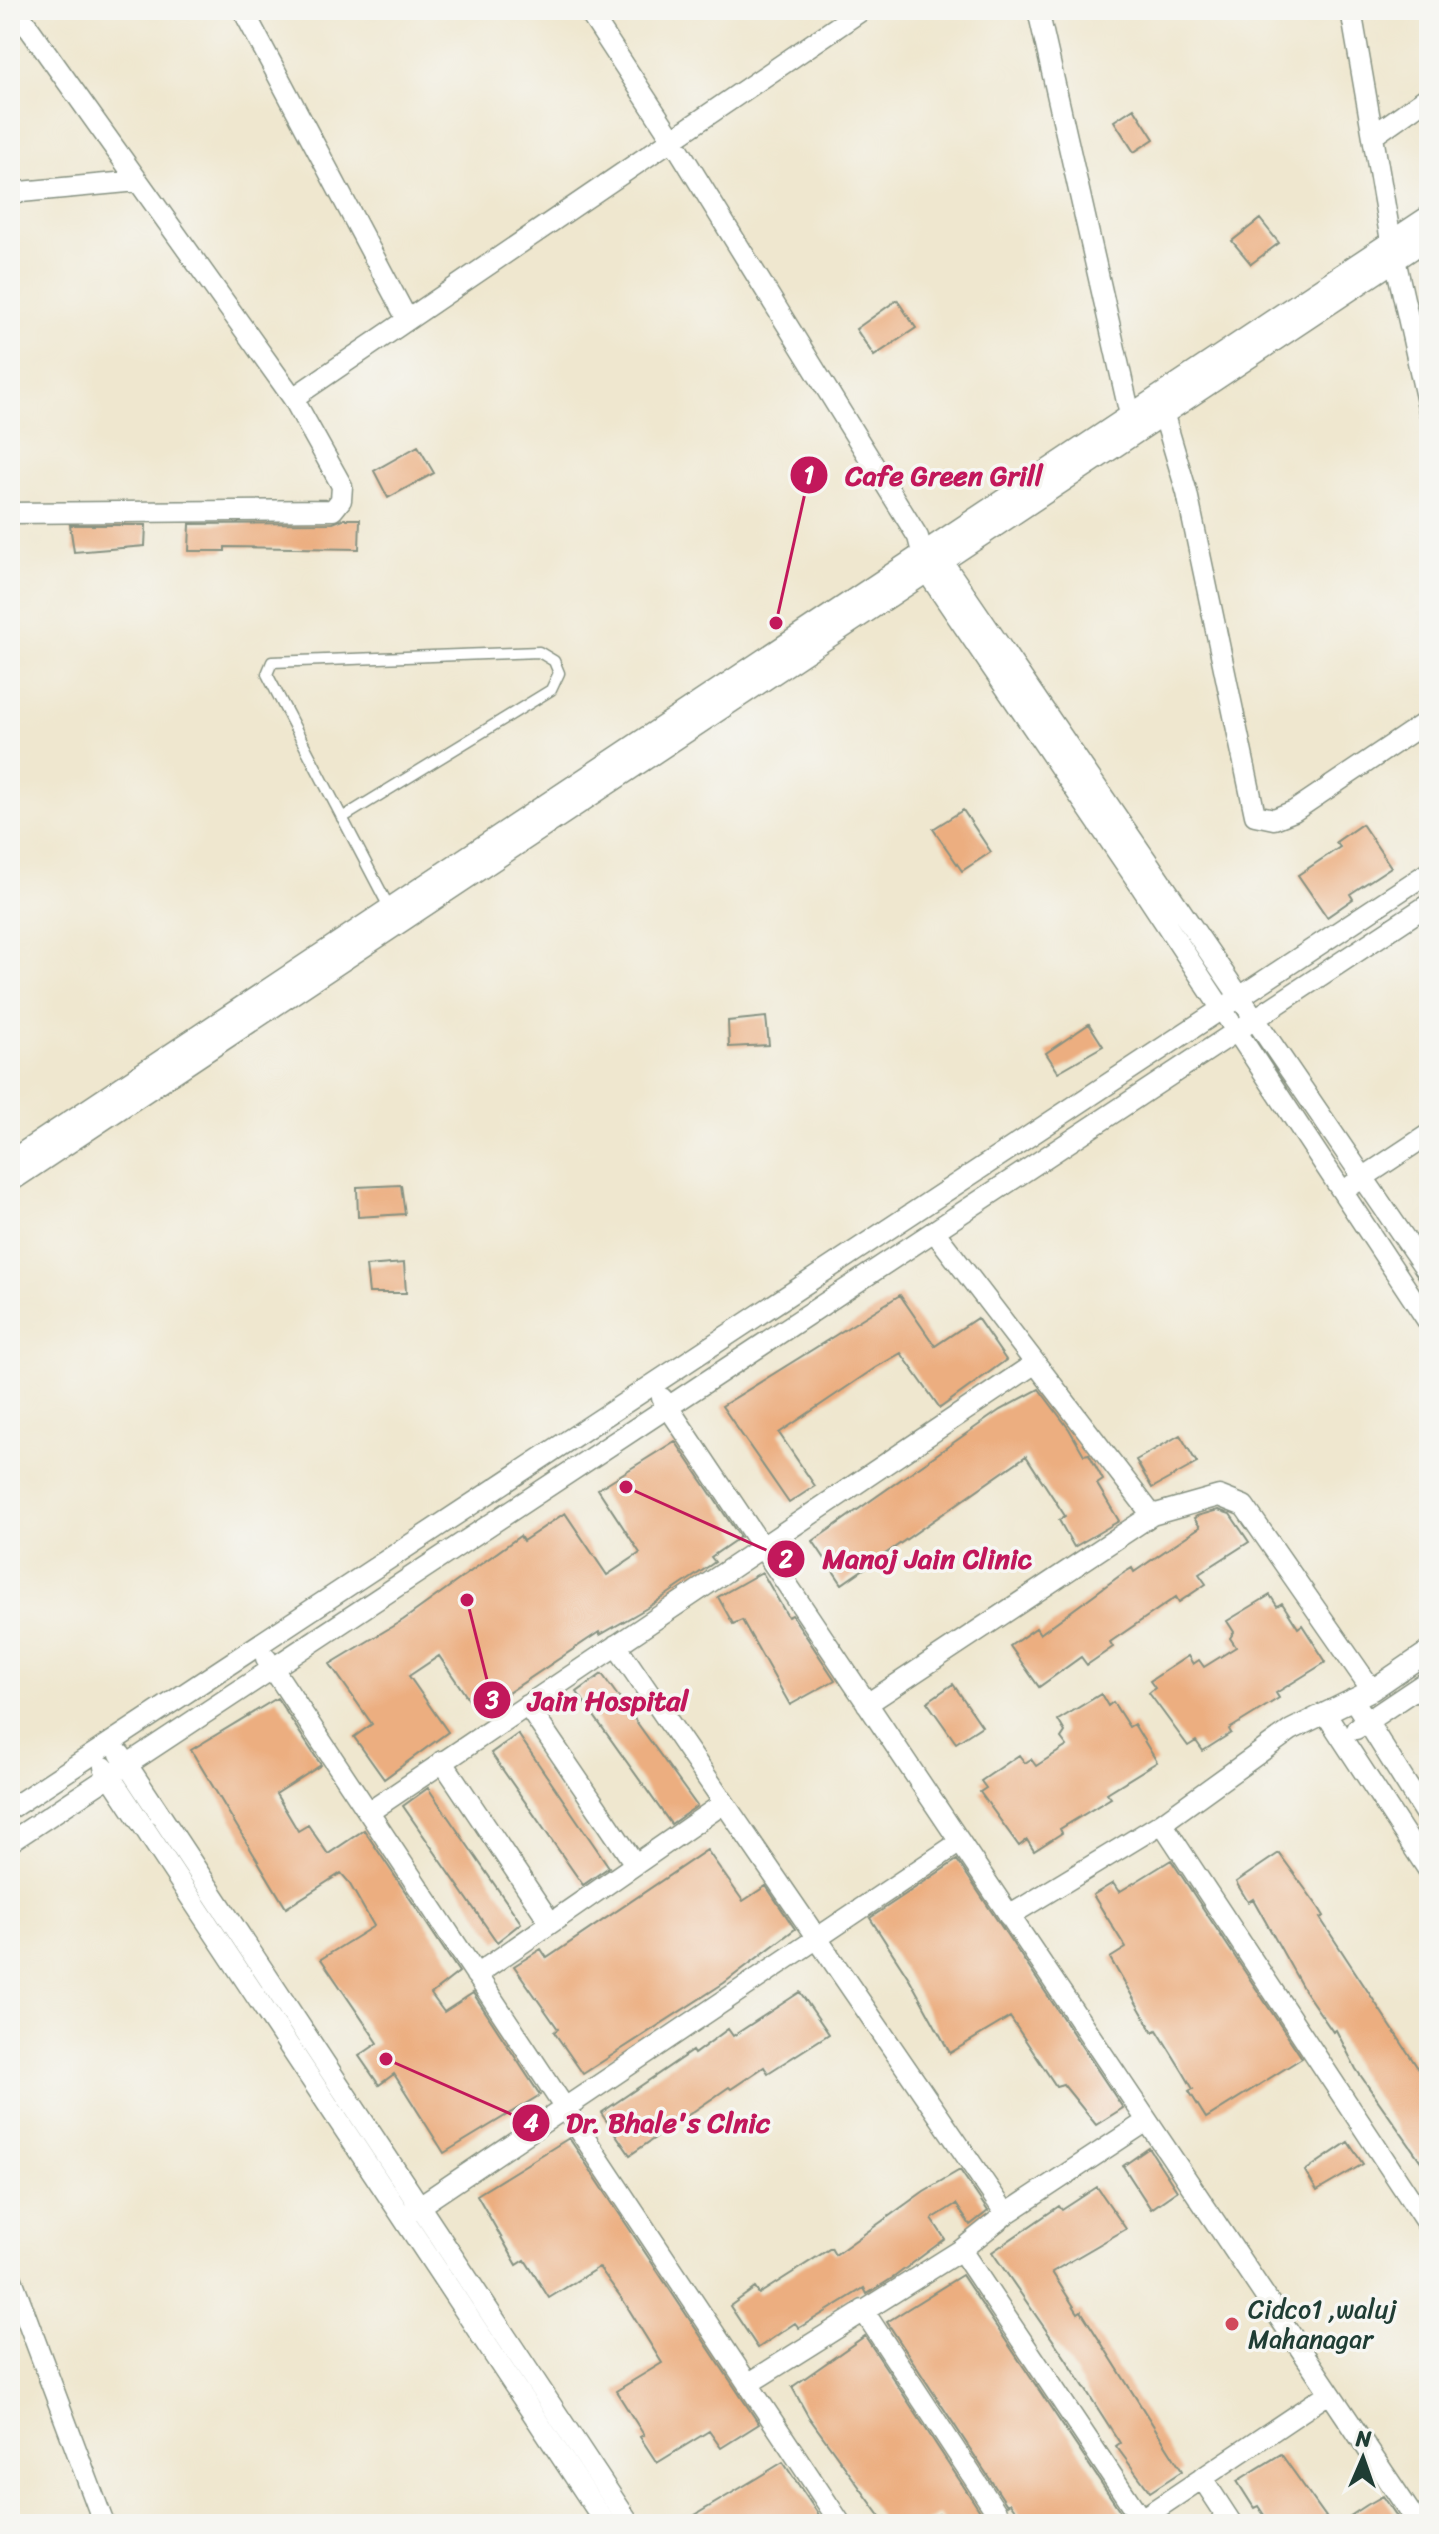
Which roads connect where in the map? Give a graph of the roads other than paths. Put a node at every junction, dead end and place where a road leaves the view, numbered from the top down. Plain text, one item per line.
1 (16, 10) edge
2 (243, 10) edge
3 (588, 10) edge
4 (862, 10) edge
5 (1038, 10) edge
6 (1351, 10) edge
7 (1429, 96) edge
8 (1374, 135) junction
9 (673, 140) junction
10 (138, 181) junction
11 (10, 193) edge
12 (1429, 216) edge
13 (1429, 238) edge
14 (1393, 250) junction
15 (407, 319) junction
16 (293, 398) junction
17 (1428, 399) edge
18 (1163, 412) junction
19 (1130, 415) junction
20 (10, 513) edge
21 (928, 554) junction
22 (1429, 720) edge
23 (342, 818) junction
24 (1429, 872) edge
25 (1429, 904) edge
26 (395, 916) junction
27 (1240, 996) junction
28 (1221, 1009) junction
29 (1255, 1018) junction
30 (1236, 1031) junction
31 (1429, 1134) edge
32 (1012, 1147) junction
33 (10, 1161) edge
34 (1026, 1170) junction
35 (1363, 1177) junction
36 (10, 1182) edge
37 (1342, 1192) junction
38 (934, 1231) junction
39 (1429, 1274) edge
40 (1429, 1323) edge
41 (1034, 1364) junction
42 (653, 1384) junction
43 (668, 1407) junction
44 (1152, 1515) junction
45 (763, 1548) junction
46 (257, 1645) junction
47 (616, 1645) junction
48 (1429, 1651) edge
49 (273, 1668) junction
50 (1429, 1680) edge
51 (1372, 1690) junction
52 (1353, 1699) junction
53 (867, 1704) junction
54 (527, 1705) junction
55 (1326, 1714) junction
56 (1365, 1723) junction
57 (1342, 1738) junction
58 (103, 1747) junction
59 (442, 1761) junction
60 (119, 1771) junction
61 (724, 1803) junction
62 (10, 1809) edge
63 (369, 1812) junction
64 (1429, 1820) edge
65 (1162, 1823) junction
66 (10, 1842) edge
67 (960, 1842) junction
68 (635, 1864) junction
69 (1429, 1871) edge
70 (1009, 1916) junction
71 (550, 1922) junction
72 (817, 1938) junction
73 (476, 1975) junction
74 (565, 2108) junction
75 (1147, 2121) junction
76 (411, 2211) junction
77 (1006, 2214) junction
78 (1429, 2227) edge
79 (961, 2250) junction
80 (10, 2274) edge
81 (863, 2310) junction
82 (748, 2384) junction
83 (1329, 2393) junction
84 (1202, 2478) junction
85 (1137, 2521) edge
86 (104, 2524) edge
87 (606, 2524) edge
88 (630, 2524) edge
89 (841, 2524) edge
90 (1004, 2524) edge
91 (1232, 2524) edge
92 (1418, 2524) edge

1 - 10 street
2 - 15 street
3 - 9 street
4 - 9 street
5 - 19 street
6 - 8 street
7 - 8 street
8 - 14 street
9 - 15 street
9 - 21 street
10 - 11 street
10 - 16 street
12 - 14 street
13 - 14 street
14 - 17 street
14 - 18 street
14 - 19 street
15 - 16 street
16 - 20 street
18 - 21 street
18 - 22 street
19 - 21 street
21 - 26 street
21 - 27 street
21 - 28 street
23 - 23 lane
23 - 26 lane
24 - 27 street
25 - 29 street
26 - 33 street
26 - 36 street
27 - 28 street
27 - 29 street
28 - 30 street
28 - 32 street
29 - 30 street
29 - 35 street
30 - 34 street
30 - 37 street
31 - 35 street
32 - 34 street
32 - 42 street
34 - 38 street
35 - 37 street
35 - 39 street
37 - 40 street
38 - 41 street
38 - 43 street
41 - 44 street
41 - 45 street
42 - 43 street
42 - 46 street
43 - 45 street
43 - 49 street
44 - 51 street
44 - 53 street
45 - 47 street
45 - 53 street
46 - 49 street
46 - 58 street
47 - 54 street
47 - 61 street
48 - 51 street
49 - 60 street
49 - 63 street
50 - 56 street
51 - 52 street
52 - 55 street
52 - 56 street
53 - 67 street
54 - 59 street
54 - 68 street
55 - 57 street
55 - 65 street
56 - 57 street
56 - 64 street
57 - 69 street
58 - 60 street
58 - 62 street
59 - 63 street
59 - 71 street
60 - 66 street
60 - 76 street
61 - 68 street
61 - 72 street
63 - 73 street
65 - 70 street
65 - 78 street
67 - 70 street
67 - 72 street
68 - 71 street
70 - 75 street
71 - 73 street
72 - 74 street
72 - 77 street
73 - 74 street
74 - 76 street
74 - 82 street
75 - 77 street
75 - 83 street
76 - 87 street
76 - 88 street
77 - 79 street
79 - 81 street
79 - 85 street
80 - 86 street
81 - 82 street
81 - 90 street
82 - 89 street
83 - 84 street
83 - 92 street
84 - 85 street
84 - 91 street

